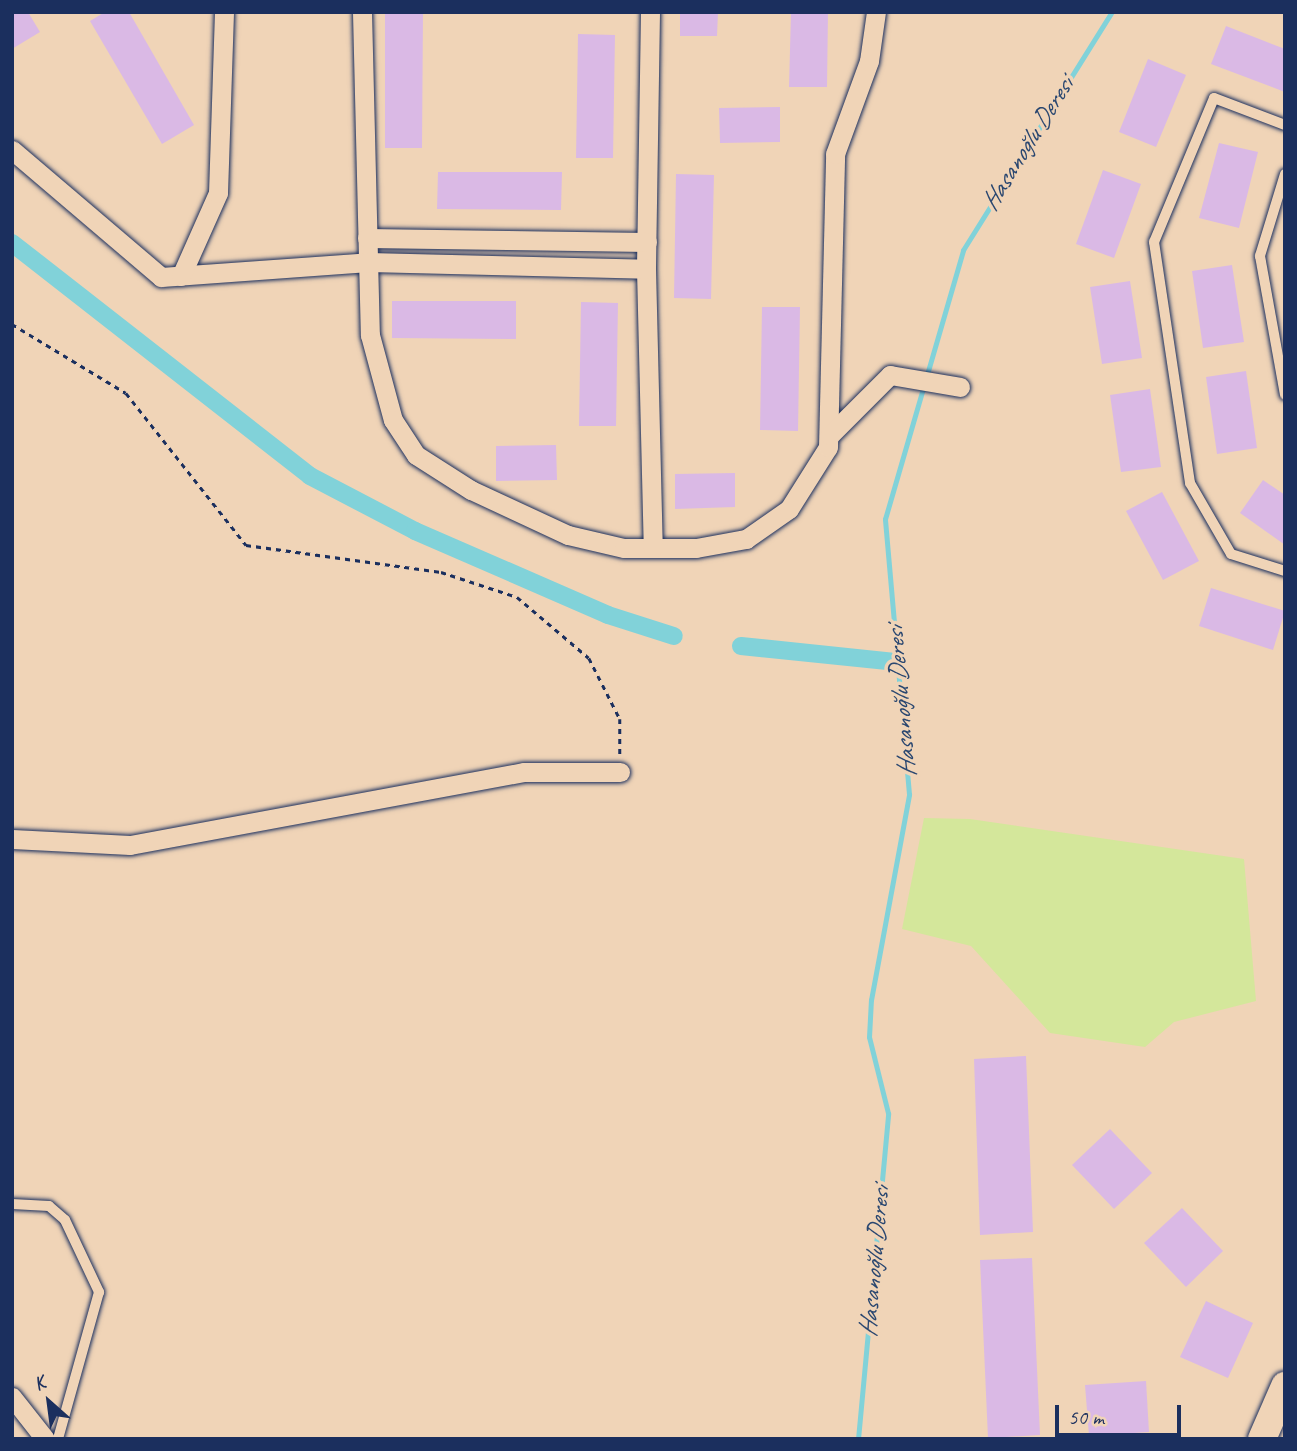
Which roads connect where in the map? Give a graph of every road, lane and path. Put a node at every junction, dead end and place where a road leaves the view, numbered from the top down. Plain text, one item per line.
1 (223, 12) edge
2 (362, 12) edge
3 (650, 12) edge
4 (876, 12) edge
5 (1285, 125) edge
6 (12, 150) edge
7 (1285, 174) edge
8 (367, 238) junction
9 (647, 242) junction
10 (368, 262) junction
11 (646, 270) junction
12 (181, 276) junction
13 (12, 324) edge
14 (960, 387) dead end
15 (1285, 395) edge
16 (831, 435) junction
17 (653, 548) junction
18 (1285, 571) edge
19 (620, 772) joint
20 (12, 839) edge
21 (12, 1204) edge
22 (1285, 1386) edge
23 (12, 1397) edge
24 (45, 1439) edge
25 (58, 1439) edge
26 (1262, 1439) edge

1 - 12 street
2 - 8 street
3 - 9 street
4 - 16 street
5 - 18 lane
6 - 12 street
7 - 15 lane
8 - 9 street
8 - 10 street
9 - 11 street
10 - 11 street
10 - 12 street
10 - 17 street
11 - 17 street
13 - 19 path
14 - 16 street
16 - 17 street
19 - 20 street
21 - 25 lane
22 - 26 street
23 - 24 street

